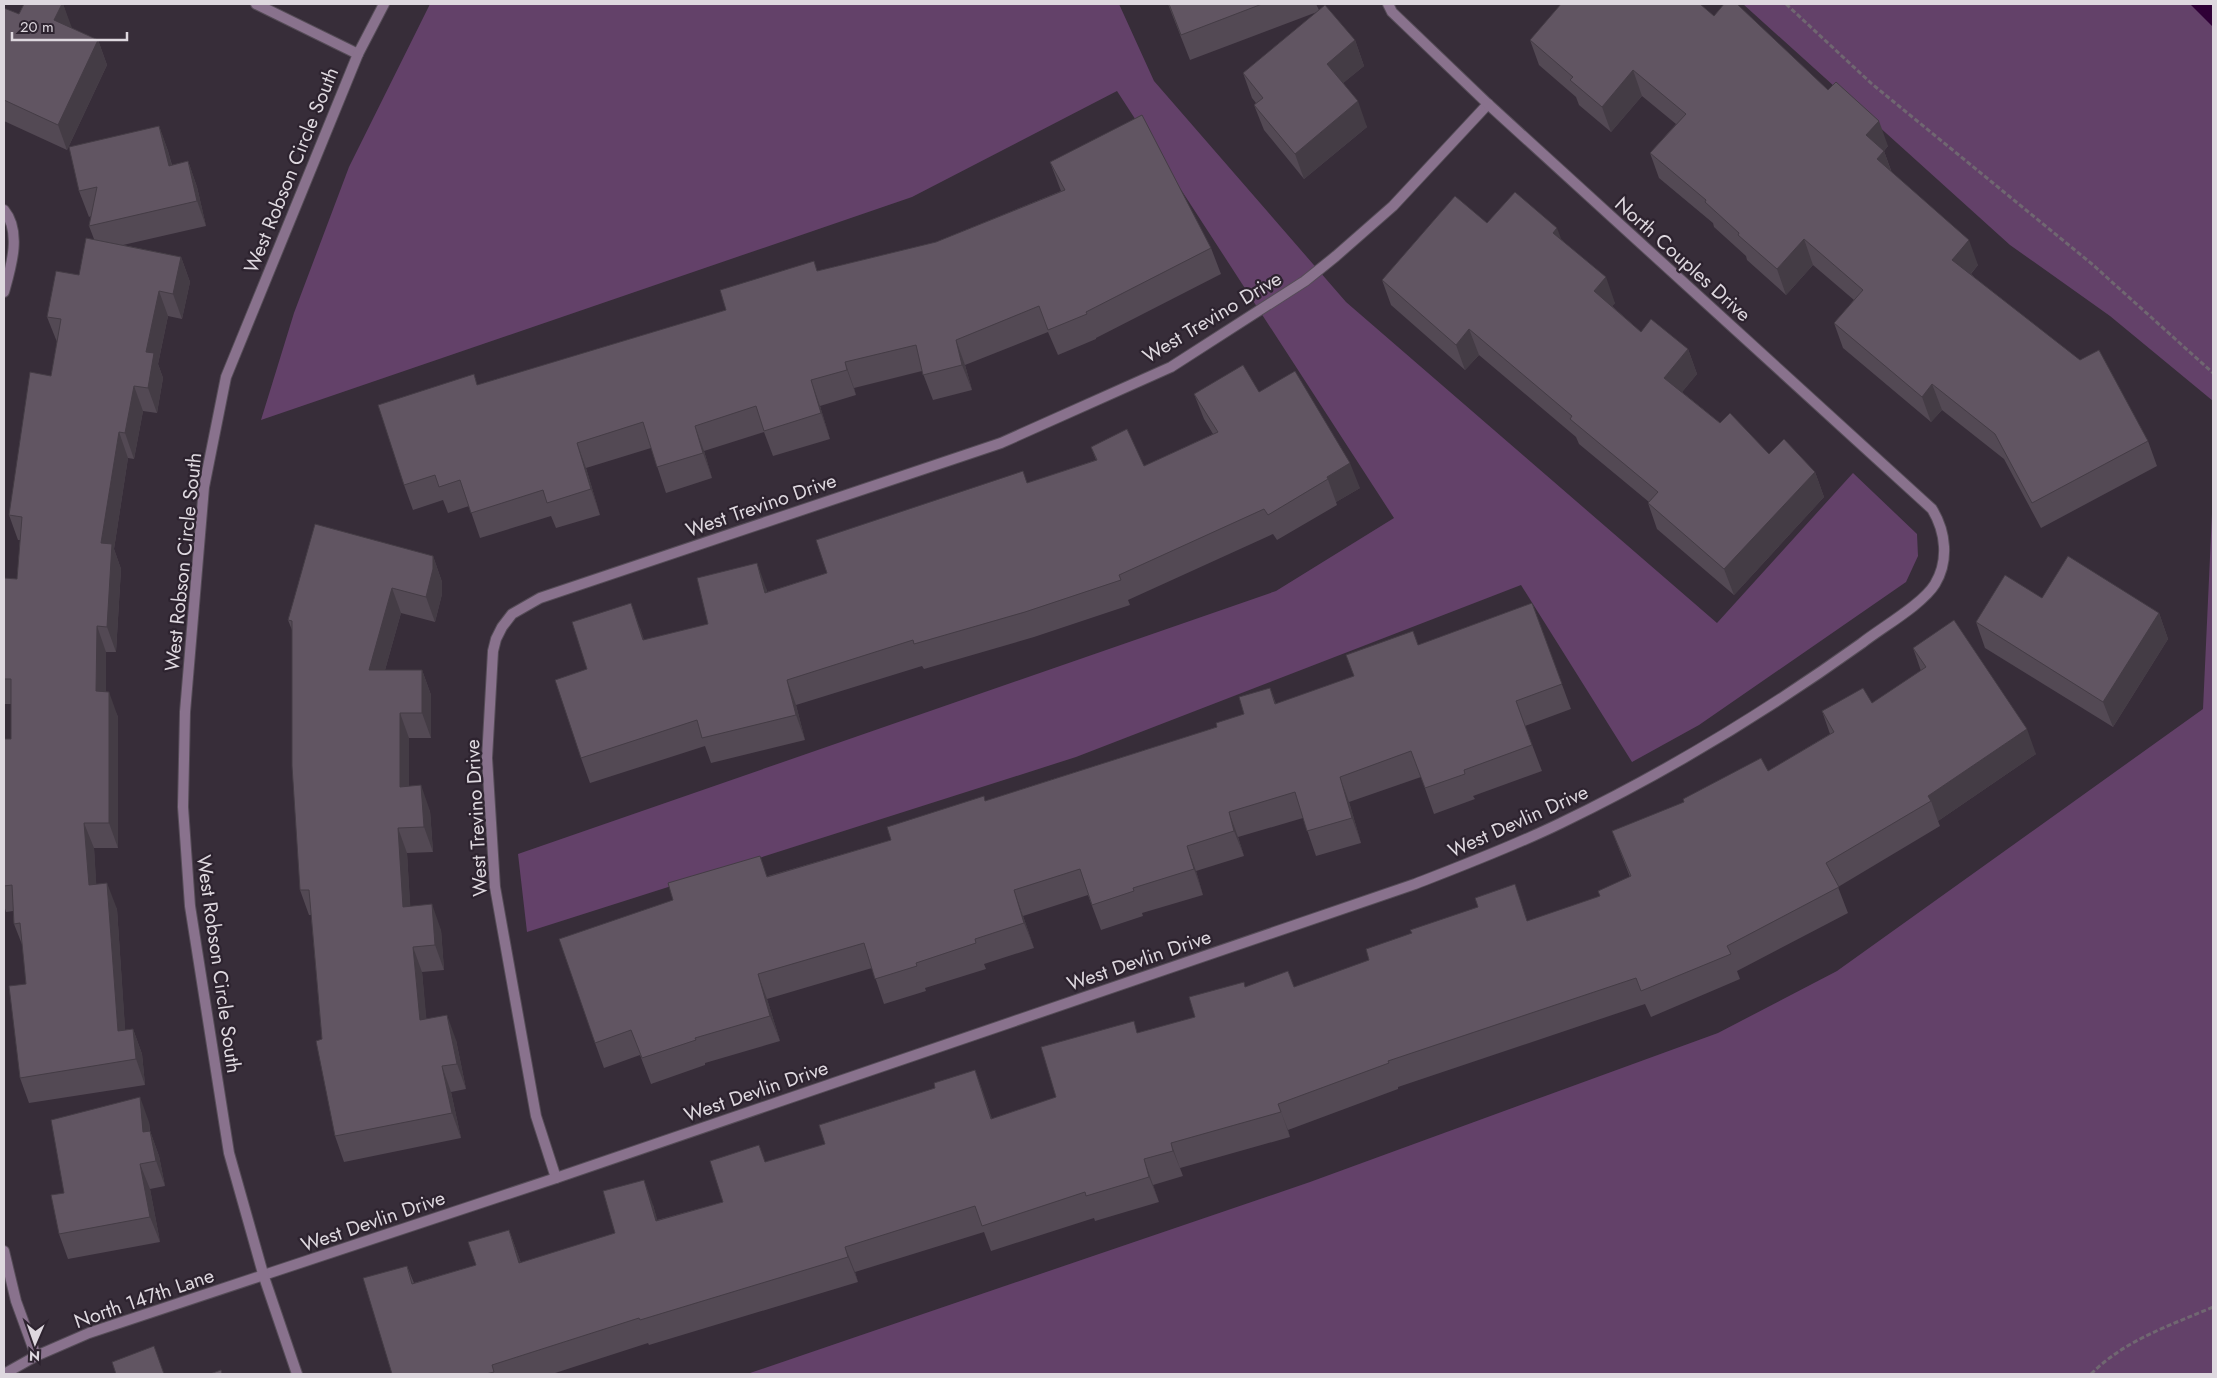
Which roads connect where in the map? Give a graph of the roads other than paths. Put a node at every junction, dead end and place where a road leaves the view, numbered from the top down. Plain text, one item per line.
1 (256, 4) edge
2 (384, 4) edge
3 (1388, 4) edge
4 (358, 54) junction
5 (1488, 104) junction
6 (6, 213) edge
7 (4, 292) edge
8 (1944, 544) joint
9 (556, 1178) junction
10 (4, 1251) edge
11 (264, 1277) junction
12 (36, 1356) junction
13 (4, 1374) edge
14 (297, 1374) edge

1 - 4 street
2 - 4 street, West Robson Circle South
3 - 5 street, North Couples Drive
4 - 11 street, West Robson Circle South
5 - 8 street, North Couples Drive
5 - 9 street, West Trevino Drive
6 - 7 street
8 - 9 street, West Devlin Drive
9 - 11 street, West Devlin Drive
10 - 12 street
11 - 12 street, North 147th Lane
11 - 14 street, West Robson Circle South
12 - 13 street, North 147th Lane

